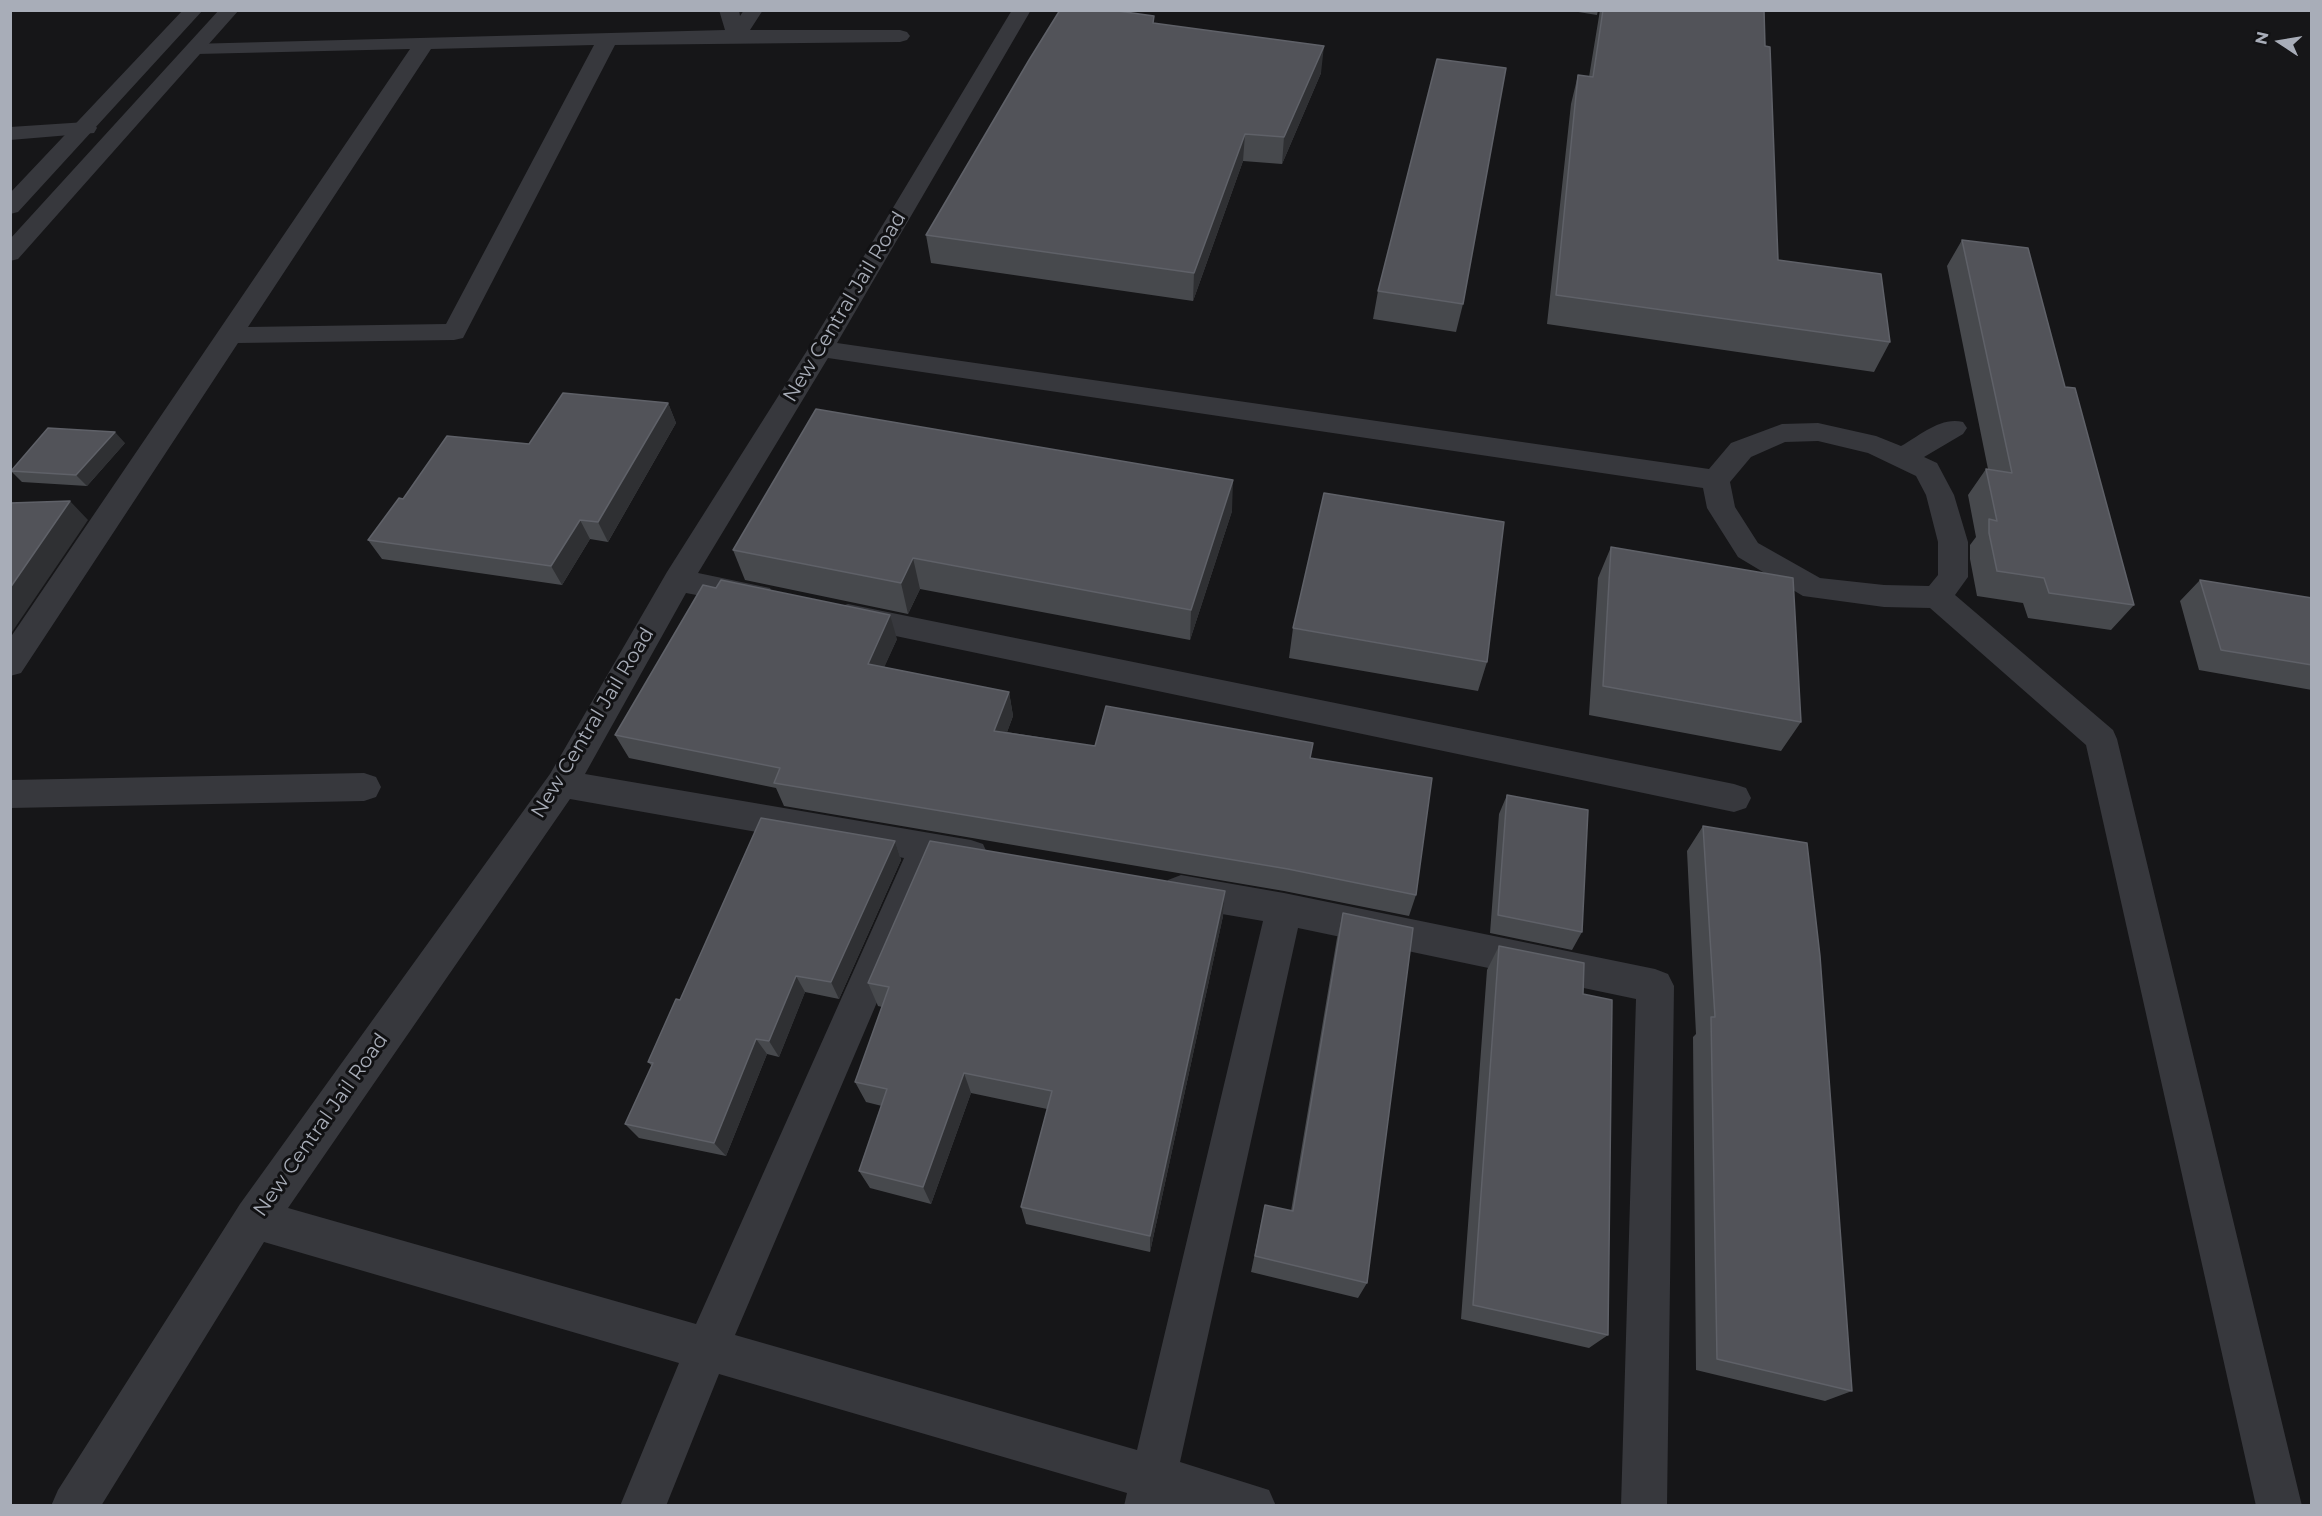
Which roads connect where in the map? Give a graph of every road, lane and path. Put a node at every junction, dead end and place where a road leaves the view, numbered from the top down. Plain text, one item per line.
1 (194, 10) edge
2 (231, 10) edge
3 (729, 10) edge
4 (754, 10) edge
5 (1022, 10) edge
6 (736, 36) junction
7 (900, 36) dead end
8 (607, 40) junction
9 (424, 44) junction
10 (197, 48) junction
11 (86, 128) junction
12 (10, 134) edge
13 (10, 207) edge
14 (10, 254) edge
15 (229, 335) junction
16 (821, 349) junction
17 (1953, 428) dead end
18 (1902, 458) junction
19 (1716, 480) junction
20 (678, 580) junction
21 (1937, 597) junction
22 (783, 601) edge
23 (819, 609) edge
24 (10, 664) edge
25 (562, 784) junction
26 (364, 787) dead end
27 (10, 794) edge
28 (1734, 798) dead end
29 (926, 847) junction
30 (1007, 861) edge
31 (1145, 885) edge
32 (1284, 909) junction
33 (255, 1219) junction
34 (707, 1349) junction
35 (1150, 1491) edge
36 (74, 1506) edge
37 (643, 1506) edge
38 (1253, 1506) edge
39 (1644, 1506) edge
40 (2279, 1506) edge

1 - 11 street
2 - 10 street
3 - 6 street
4 - 6 street
5 - 16 street, New Central Jail Road
6 - 7 street
6 - 8 street
8 - 9 street
8 - 15 street
9 - 10 street
9 - 15 street
10 - 14 street
11 - 12 street
11 - 13 street
15 - 24 street
16 - 19 street
16 - 20 street, New Central Jail Road
17 - 18 street
18 - 19 street
18 - 21 street
19 - 21 street
20 - 22 street
20 - 25 street, New Central Jail Road
21 - 40 street
23 - 28 street
25 - 29 street
25 - 33 street, New Central Jail Road
26 - 27 street
29 - 30 street
29 - 34 street
31 - 32 street
32 - 35 street
32 - 39 street
33 - 34 street
33 - 36 street, New Central Jail Road
34 - 35 street
34 - 37 street
35 - 38 street

